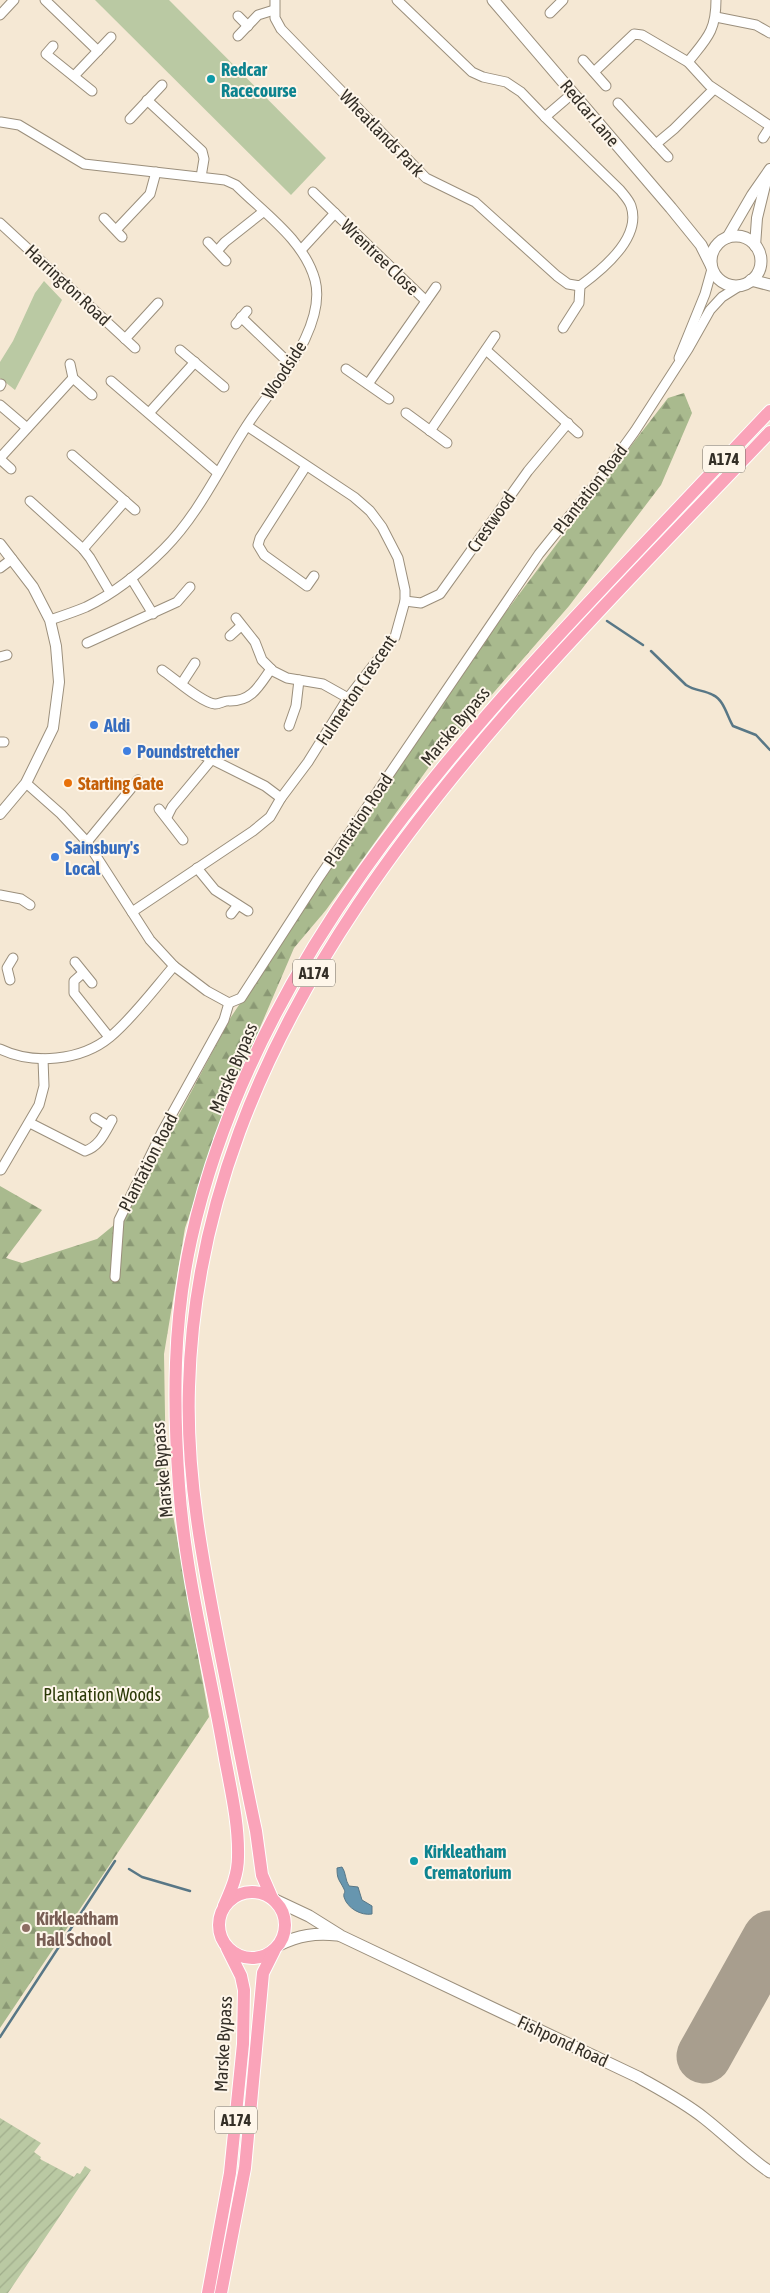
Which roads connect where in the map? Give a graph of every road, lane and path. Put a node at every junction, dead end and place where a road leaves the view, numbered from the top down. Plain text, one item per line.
1 (14, 0) edge
2 (45, 0) edge
3 (275, 0) edge
4 (397, 0) edge
5 (493, 0) edge
6 (563, 0) edge
7 (716, 0) edge
8 (274, 10) junction
9 (550, 13) dead end
10 (0, 15) edge
11 (238, 16) dead end
12 (716, 17) junction
13 (248, 26) junction
14 (770, 32) edge
15 (238, 36) dead end
16 (111, 37) dead end
17 (52, 46) dead end
18 (98, 50) junction
19 (583, 60) dead end
20 (688, 62) junction
21 (594, 72) junction
22 (74, 76) junction
23 (162, 85) dead end
24 (606, 86) dead end
25 (714, 88) junction
26 (92, 91) dead end
27 (573, 93) junction
28 (147, 100) junction
29 (618, 103) dead end
30 (545, 117) junction
31 (130, 119) dead end
32 (0, 122) edge
33 (770, 126) edge
34 (762, 138) dead end
35 (656, 144) junction
36 (668, 157) dead end
37 (770, 170) edge
38 (156, 172) junction
39 (201, 178) junction
40 (312, 192) dead end
41 (263, 212) junction
42 (335, 213) junction
43 (104, 218) dead end
44 (685, 226) junction
45 (2, 229) edge
46 (723, 240) junction
47 (208, 242) dead end
48 (755, 246) junction
49 (300, 250) junction
50 (217, 251) junction
51 (760, 258) junction
52 (226, 261) dead end
53 (712, 267) junction
54 (770, 269) edge
55 (746, 283) junction
56 (770, 285) edge
57 (580, 286) junction
58 (436, 287) dead end
59 (426, 302) junction
60 (158, 303) dead end
61 (241, 317) dead end
62 (563, 328) dead end
63 (495, 336) dead end
64 (125, 339) junction
65 (135, 348) dead end
66 (180, 350) dead end
67 (486, 350) junction
68 (194, 362) junction
69 (678, 363) junction
70 (70, 364) dead end
71 (291, 365) junction
72 (346, 369) dead end
73 (72, 378) junction
74 (111, 381) dead end
75 (368, 384) junction
76 (224, 387) dead end
77 (92, 395) dead end
78 (389, 399) dead end
79 (0, 405) edge
80 (770, 411) edge
81 (149, 413) junction
82 (406, 413) dead end
83 (568, 423) junction
84 (246, 426) junction
85 (27, 428) junction
86 (430, 431) junction
87 (770, 432) edge
88 (578, 433) dead end
89 (447, 443) dead end
90 (72, 454) dead end
91 (0, 459) edge
92 (306, 466) junction
93 (11, 469) dead end
94 (218, 473) junction
95 (30, 501) dead end
96 (125, 501) junction
97 (135, 510) dead end
98 (0, 544) edge
99 (83, 549) junction
100 (12, 559) junction
101 (0, 568) edge
102 (314, 576) dead end
103 (131, 578) junction
104 (190, 587) dead end
105 (110, 592) junction
106 (405, 601) junction
107 (153, 614) junction
108 (50, 620) junction
109 (230, 636) dead end
110 (86, 643) dead end
111 (195, 662) dead end
112 (271, 669) junction
113 (162, 670) dead end
114 (299, 680) junction
115 (182, 683) junction
116 (348, 698) junction
117 (294, 716) junction
118 (303, 719) dead end
119 (289, 726) dead end
120 (203, 755) dead end
121 (212, 759) junction
122 (138, 780) dead end
123 (26, 783) junction
124 (281, 798) junction
125 (159, 809) dead end
126 (0, 814) edge
127 (166, 817) junction
128 (182, 840) dead end
129 (87, 842) junction
130 (197, 868) junction
131 (21, 888) dead end
132 (0, 895) edge
133 (21, 899) junction
134 (238, 904) junction
135 (30, 905) dead end
136 (248, 911) dead end
137 (132, 912) junction
138 (231, 914) dead end
139 (13, 958) dead end
140 (74, 962) dead end
141 (174, 966) junction
142 (3, 968) edge
143 (83, 973) junction
144 (10, 980) dead end
145 (92, 982) dead end
146 (229, 1002) junction
147 (109, 1037) junction
148 (0, 1049) edge
149 (43, 1059) junction
150 (94, 1118) dead end
151 (30, 1123) junction
152 (3, 1166) edge
153 (15, 1167) dead end
154 (115, 1277) dead end
155 (274, 1899) junction
156 (224, 1906) junction
157 (341, 1936) junction
158 (227, 1948) junction
159 (277, 1948) junction
160 (770, 2172) edge
161 (208, 2293) edge
162 (221, 2293) edge

1 - 10 street
2 - 18 street
3 - 8 street
4 - 30 street
5 - 27 main road, Redcar Lane
6 - 9 street
7 - 12 street
8 - 13 street
8 - 57 street, Wheatlands Park
11 - 13 street
12 - 14 street
12 - 20 street
13 - 15 street
16 - 18 street
17 - 22 street
18 - 22 street
19 - 21 street
20 - 21 street
20 - 25 street
21 - 24 street
22 - 26 street
23 - 28 street
25 - 33 street
25 - 35 street
27 - 30 street
27 - 44 main road, Redcar Lane
28 - 31 street
28 - 39 street
29 - 35 street
30 - 57 street
32 - 38 street, Woodside
33 - 34 street
35 - 36 street
37 - 46 street
37 - 48 street
38 - 39 street, Woodside
38 - 43 street
39 - 41 street, Woodside
40 - 42 street, Wrentree Close
41 - 49 street, Woodside
41 - 50 street
42 - 49 street, Wrentree Close
42 - 59 street, Wrentree Close
44 - 46 main road, Redcar Lane
44 - 53 main road, Redcar Lane
45 - 64 street, Harrington Road
46 - 48 main road
46 - 53 main road
47 - 50 street
48 - 51 main road
49 - 71 street, Woodside
50 - 52 street
51 - 54 main road
51 - 55 main road
53 - 55 main road
53 - 69 street, Plantation Road
55 - 56 main road
55 - 69 street, Plantation Road
57 - 62 street
58 - 59 street, Wrentree Close
59 - 75 street, Wrentree Close
60 - 64 street
61 - 71 street
63 - 67 street
64 - 65 street, Harrington Road
66 - 68 street
67 - 83 street
67 - 86 street
68 - 76 street
68 - 81 street
69 - 146 street, Plantation Road
70 - 73 street
71 - 84 street, Woodside
72 - 75 street
73 - 77 street
73 - 85 street
74 - 81 street
75 - 78 street
79 - 85 street
80 - 156 main road, Marske Bypass / A174
81 - 94 street
82 - 86 street
83 - 88 street
83 - 106 street, Crestwood
84 - 92 street, Fulmerton Crescent
84 - 94 street, Woodside
85 - 91 street
86 - 89 street
87 - 155 main road, Marske Bypass / A174
90 - 96 street
91 - 93 street
92 - 102 street
92 - 106 street, Fulmerton Crescent
94 - 103 street, Woodside
95 - 99 street
96 - 97 street
96 - 99 street
98 - 100 street
99 - 105 street
100 - 101 street
100 - 108 street
103 - 105 street, Woodside
103 - 107 street
104 - 107 street
105 - 108 street, Woodside
106 - 116 street, Fulmerton Crescent
107 - 110 street
108 - 123 street
109 - 112 street
111 - 115 street
112 - 114 street
112 - 115 street
113 - 115 street
114 - 116 street
114 - 117 street
116 - 124 street, Fulmerton Crescent
117 - 118 street
117 - 119 street
120 - 121 street
121 - 124 street
121 - 127 street
122 - 129 street
123 - 126 street
123 - 129 street
124 - 130 street, Fulmerton Crescent
125 - 127 street
127 - 128 street
129 - 137 street
130 - 134 street
130 - 137 street, Fulmerton Crescent
131 - 133 street
132 - 133 street
133 - 135 street
134 - 136 street
134 - 138 street
137 - 141 street
139 - 142 street
140 - 143 street
141 - 146 street
141 - 147 street
142 - 144 street
143 - 145 street
143 - 147 street
146 - 154 street, Plantation Road
147 - 149 street
148 - 149 street
149 - 151 street
150 - 151 street
151 - 152 street
152 - 153 street
155 - 156 main road
155 - 157 main road, Fishpond Road
155 - 159 main road, A174
156 - 158 main road, A174
157 - 159 main road, Fishpond Road
157 - 160 main road, Fishpond Road
158 - 159 main road
158 - 161 main road, Marske Bypass / A174
159 - 162 main road, Marske Bypass / A174

